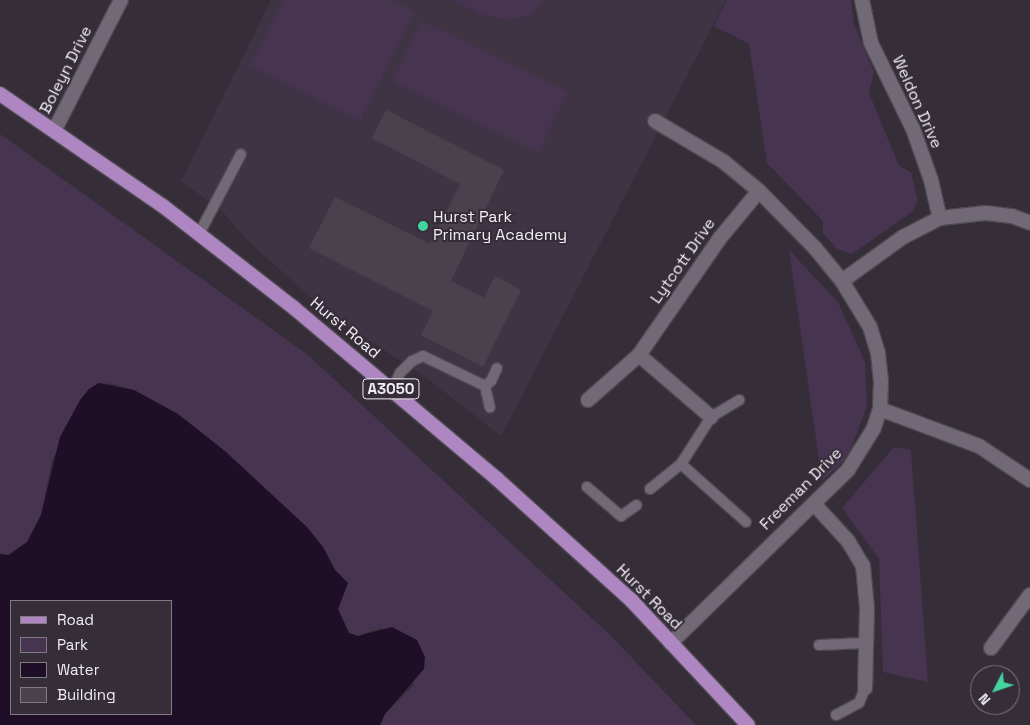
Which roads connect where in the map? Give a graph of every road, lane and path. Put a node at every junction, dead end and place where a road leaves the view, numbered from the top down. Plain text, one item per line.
1 (122, 0) edge
2 (862, 0) edge
3 (0, 94) edge
4 (656, 121) dead end
5 (55, 130) junction
6 (240, 154) dead end
7 (759, 191) junction
8 (940, 218) junction
9 (1030, 223) edge
10 (199, 234) junction
11 (842, 281) junction
12 (639, 355) junction
13 (497, 368) dead end
14 (484, 386) junction
15 (392, 391) junction
16 (588, 400) dead end
17 (739, 400) dead end
18 (490, 407) dead end
19 (880, 409) junction
20 (711, 417) junction
21 (681, 464) junction
22 (1030, 480) edge
23 (587, 487) dead end
24 (650, 489) dead end
25 (814, 504) junction
26 (637, 505) dead end
27 (746, 522) dead end
28 (1030, 595) edge
29 (865, 643) junction
30 (672, 644) junction
31 (819, 645) dead end
32 (991, 648) dead end
33 (865, 688) joint
34 (836, 715) dead end
35 (748, 725) edge

1 - 5 street, Boleyn Drive
2 - 8 street, Weldon Drive
3 - 5 main road, Hurst Road / A3050
4 - 7 street, Freeman Drive
5 - 10 main road, Hurst Road / A3050
6 - 10 lane
7 - 11 street, Freeman Drive
7 - 12 street, Lytcott Drive
8 - 9 street
8 - 11 street
10 - 15 main road, Hurst Road / A3050
11 - 19 street, Freeman Drive
12 - 16 street, Lytcott Drive
12 - 20 street
13 - 14 lane
14 - 15 lane
14 - 18 lane
15 - 30 main road, Hurst Road / A3050
17 - 20 lane
19 - 22 street
19 - 25 street, Freeman Drive
20 - 21 lane
21 - 24 lane
21 - 27 lane
23 - 26 lane
25 - 29 street
25 - 30 street, Freeman Drive
28 - 32 street
29 - 31 lane
29 - 33 street
30 - 35 main road, Hurst Road / A3050
33 - 34 lane

